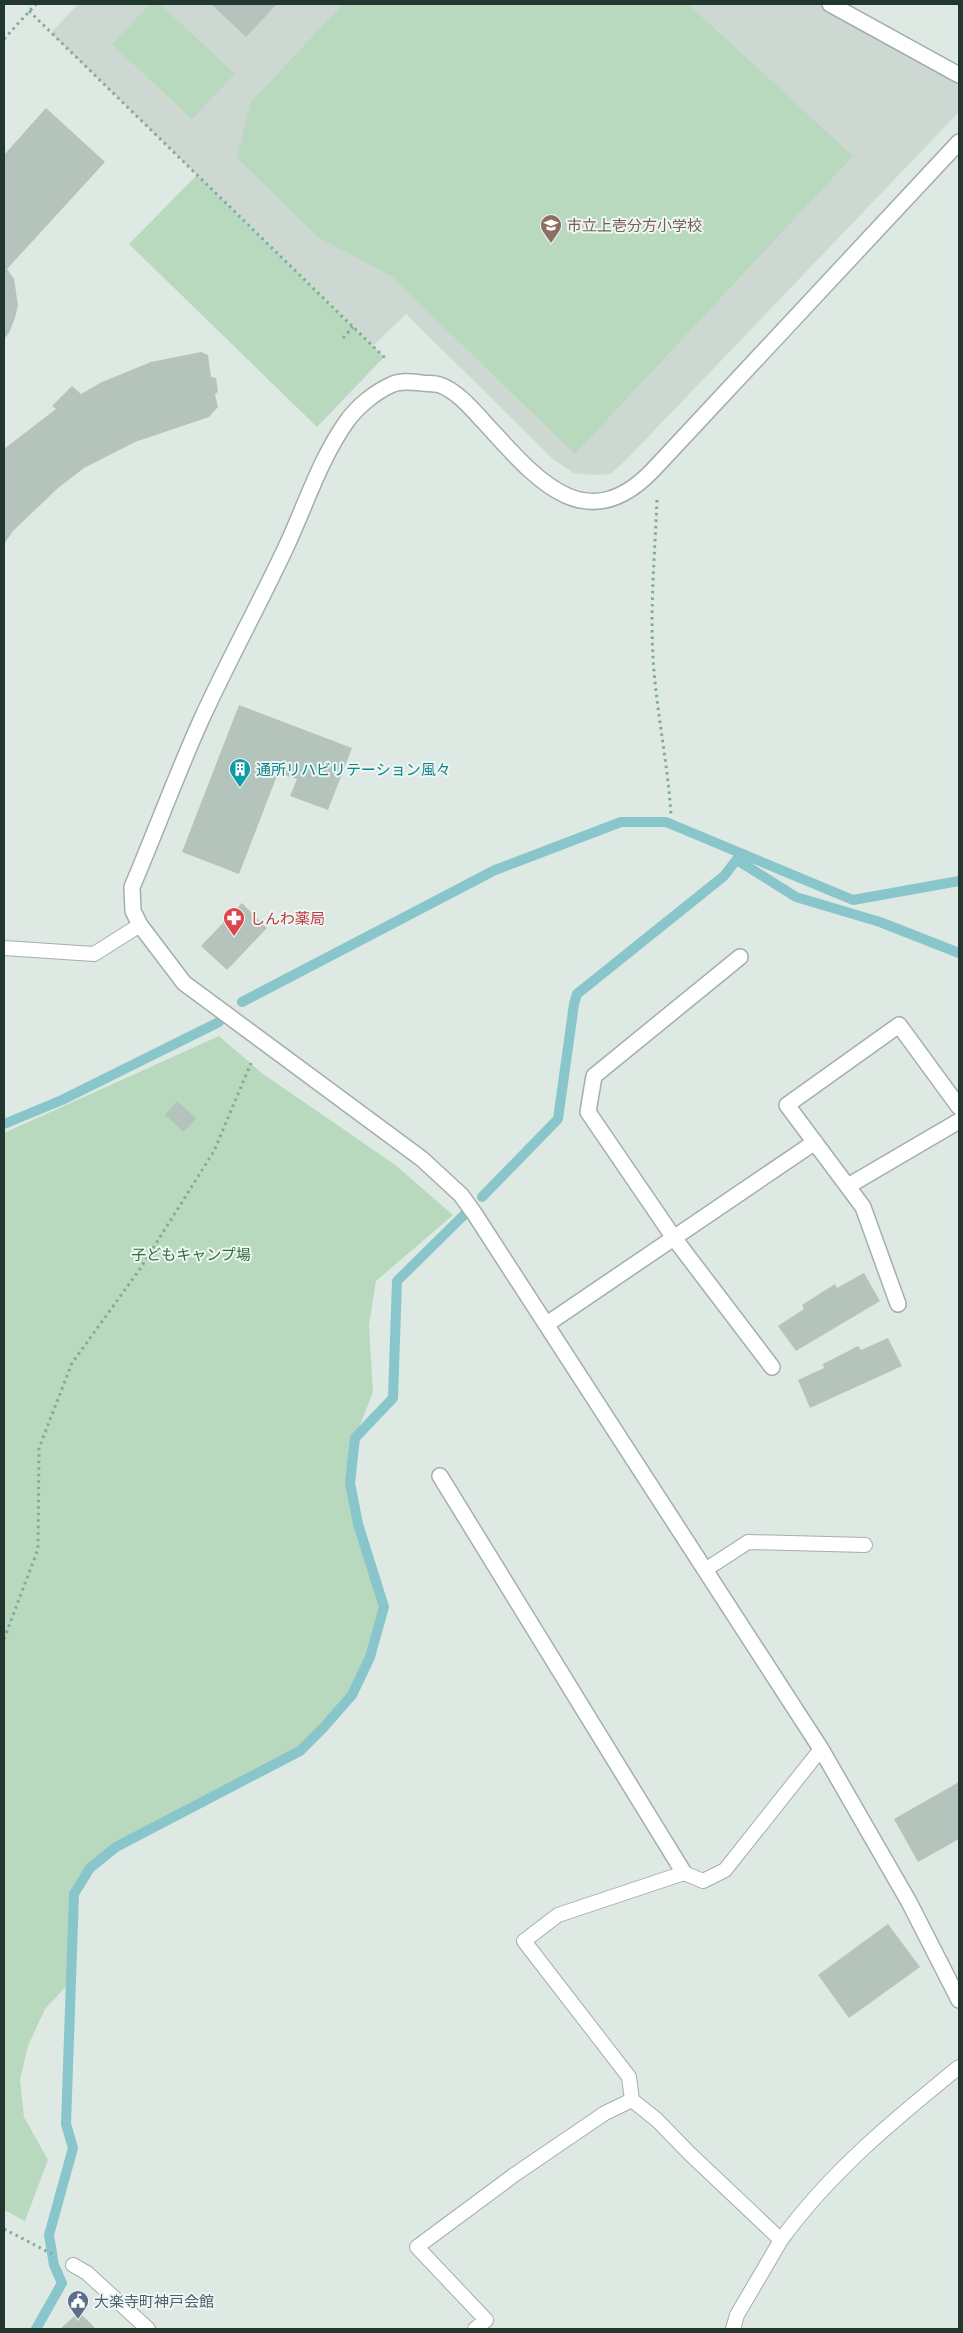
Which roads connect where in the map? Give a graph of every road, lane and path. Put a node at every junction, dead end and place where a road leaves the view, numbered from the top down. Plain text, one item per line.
1 (36, 4) edge
2 (830, 4) edge
3 (29, 12) junction
4 (4, 39) edge
5 (959, 75) edge
6 (959, 142) edge
7 (353, 327) junction
8 (343, 338) dead end
9 (393, 383) junction
10 (653, 470) junction
11 (671, 816) dead end
12 (140, 925) junction
13 (4, 948) edge
14 (740, 957) dead end
15 (260, 1042) junction
16 (959, 1107) edge
17 (959, 1121) edge
18 (815, 1142) junction
19 (848, 1186) junction
20 (674, 1238) junction
21 (898, 1304) dead end
22 (547, 1324) junction
23 (772, 1367) dead end
24 (440, 1476) dead end
25 (864, 1545) dead end
26 (705, 1570) junction
27 (4, 1639) edge
28 (821, 1749) junction
29 (684, 1873) junction
30 (959, 2000) edge
31 (959, 2067) edge
32 (632, 2100) junction
33 (4, 2229) edge
34 (781, 2240) junction
35 (36, 2246) dead end
36 (73, 2264) dead end
37 (148, 2329) edge
38 (475, 2329) edge
39 (733, 2329) edge

1 - 3 path
2 - 5 street
3 - 4 path
3 - 7 path
6 - 10 street
7 - 8 path
7 - 9 path
9 - 10 street
9 - 12 street
10 - 11 path
12 - 13 lane
12 - 15 street
14 - 20 street
15 - 22 street
15 - 27 path
16 - 18 street
17 - 19 street
18 - 19 street
18 - 20 street
19 - 21 street
20 - 22 street
20 - 23 street
22 - 26 street
24 - 29 street
25 - 26 lane
26 - 28 street
28 - 29 lane
28 - 30 street
29 - 32 lane
31 - 34 lane
32 - 34 lane
32 - 38 lane
33 - 35 path
34 - 39 lane
36 - 37 lane

